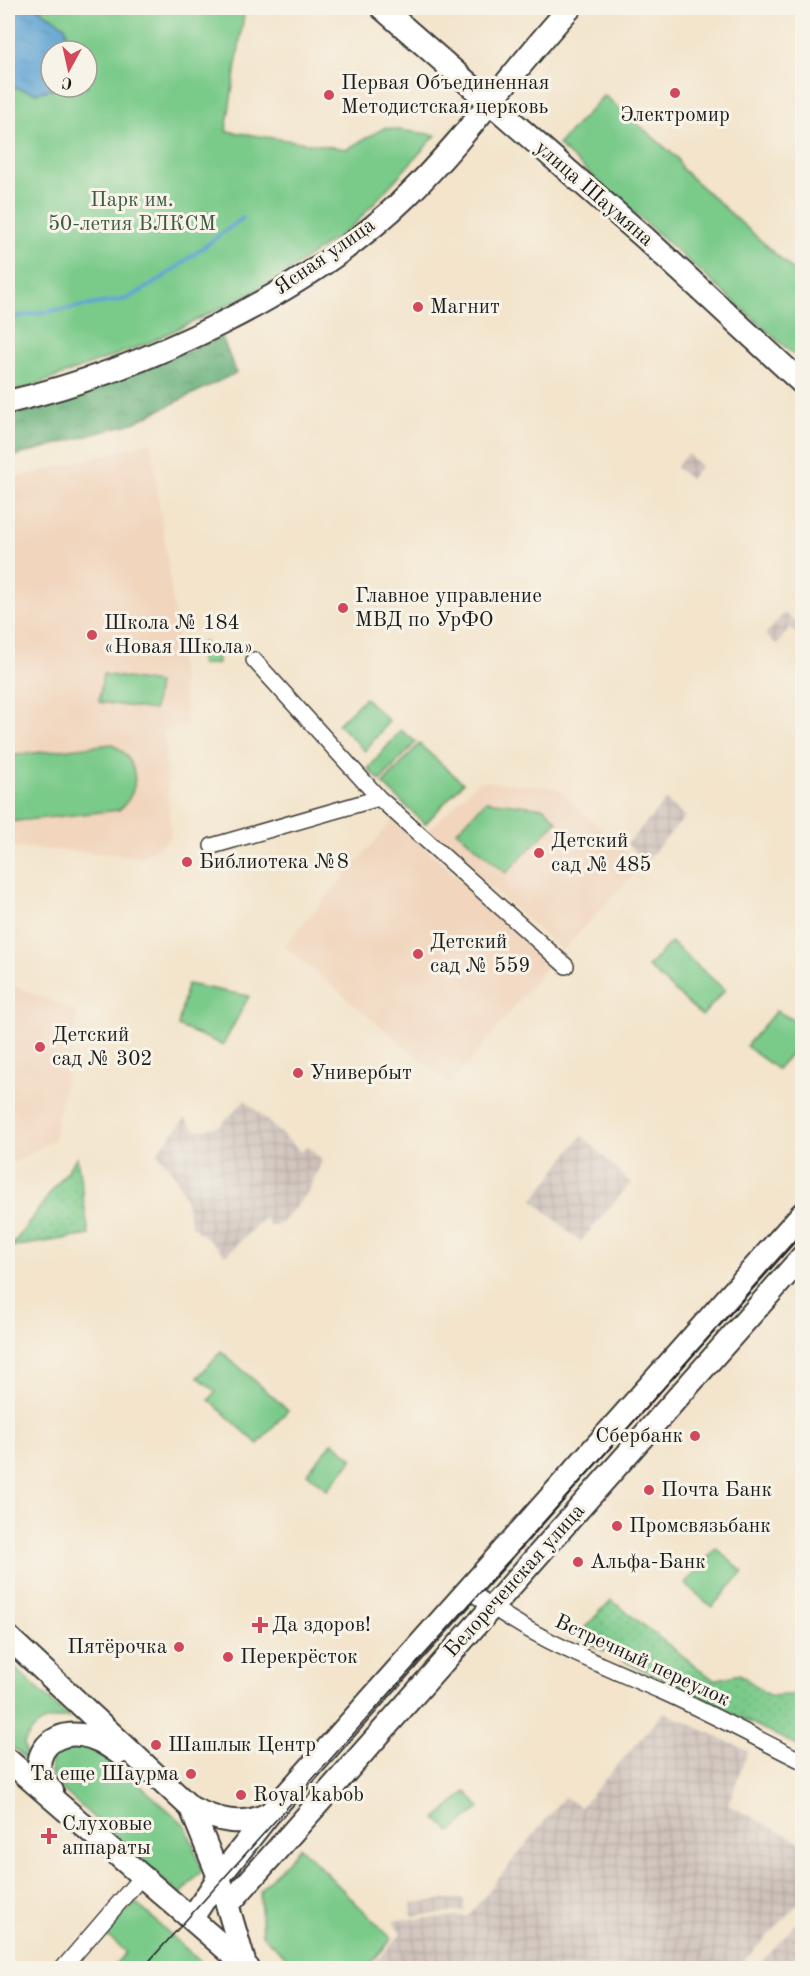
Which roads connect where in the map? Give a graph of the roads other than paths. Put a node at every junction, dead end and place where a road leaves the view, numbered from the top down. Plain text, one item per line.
1 (382, 8) edge
2 (570, 8) edge
3 (488, 102) junction
4 (802, 383) edge
5 (8, 402) edge
6 (254, 660) dead end
7 (379, 798) junction
8 (212, 846) dead end
9 (566, 966) dead end
10 (802, 1214) edge
11 (802, 1257) edge
12 (469, 1590) junction
13 (491, 1607) junction
14 (8, 1637) edge
15 (8, 1760) edge
16 (802, 1761) edge
17 (150, 1768) junction
18 (191, 1808) junction
19 (269, 1814) junction
20 (87, 1828) junction
21 (142, 1876) junction
22 (219, 1877) junction
23 (228, 1905) junction
24 (192, 1918) junction
25 (247, 1967) edge
26 (63, 1968) edge

1 - 3 street, улица Шаумяна
2 - 3 street, Ясная улица
3 - 4 street, улица Шаумяна
3 - 5 street, Ясная улица
6 - 7 street
7 - 8 street
7 - 9 street
10 - 12 street, Белореченская улица
11 - 13 street, Белореченская улица
12 - 13 street, Встречный переулок
12 - 19 street, Белореченская улица
13 - 16 street, Встречный переулок
13 - 23 street, Белореченская улица
14 - 17 street
15 - 20 street
17 - 18 street
17 - 20 street
18 - 19 street
18 - 22 street
19 - 22 street, Белореченская улица
20 - 21 street
21 - 24 street
21 - 26 street
22 - 23 street
22 - 24 street, Белореченская улица
23 - 24 street
23 - 25 street
24 - 25 street

